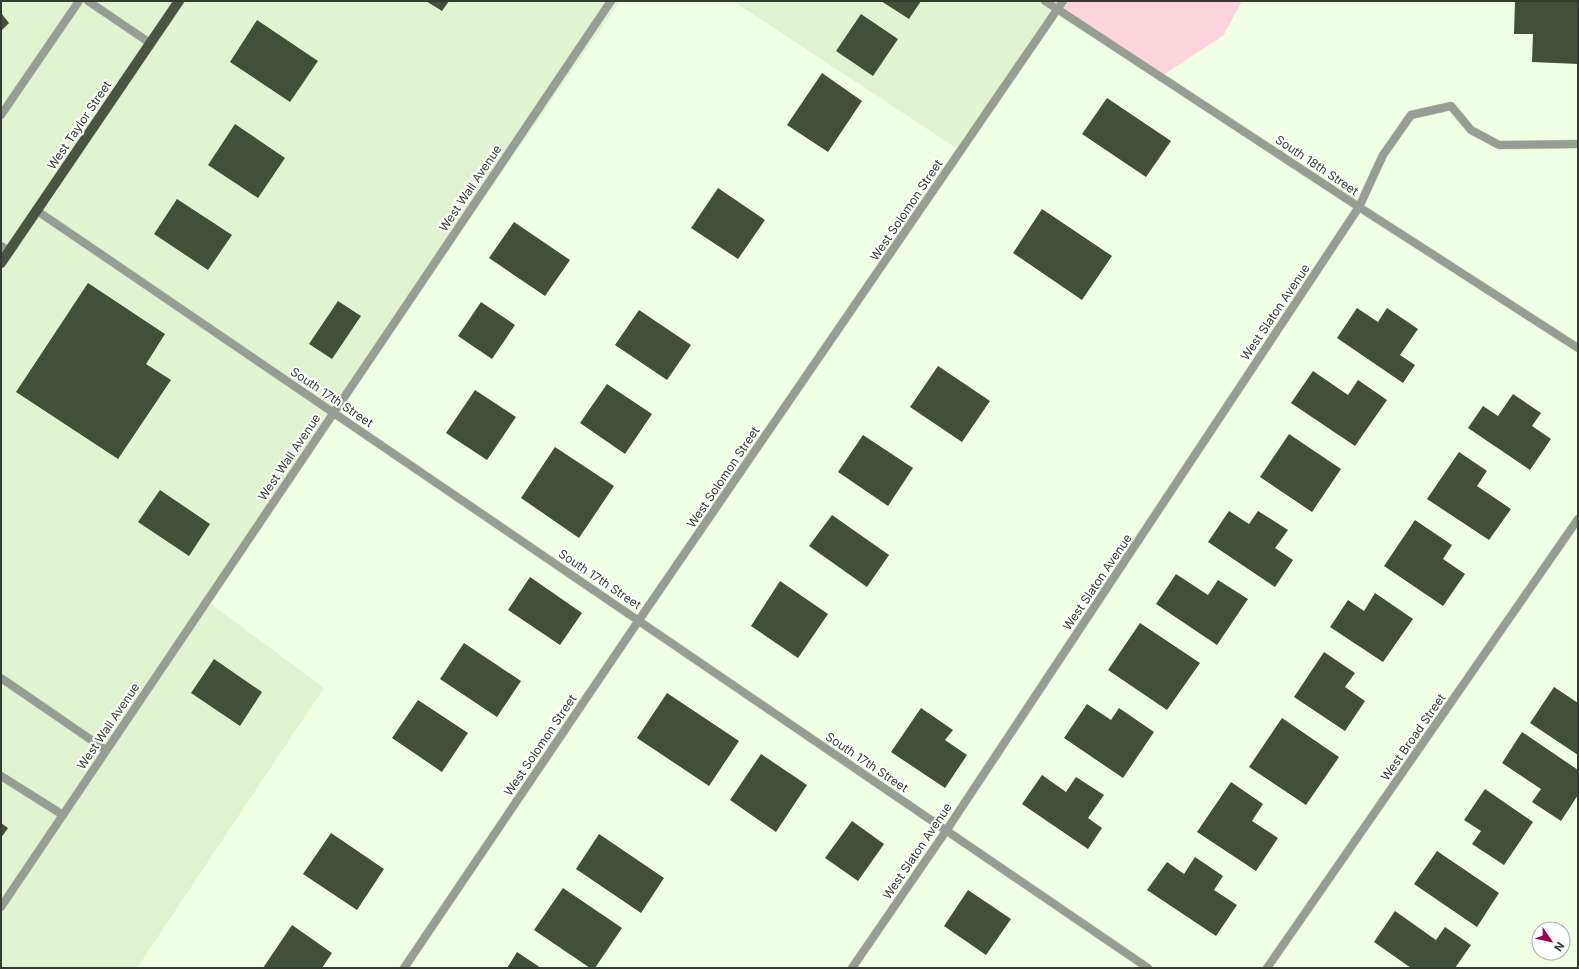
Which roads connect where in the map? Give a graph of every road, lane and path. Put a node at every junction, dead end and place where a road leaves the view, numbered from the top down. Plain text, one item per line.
1 (79, 1) edge
2 (88, 1) edge
3 (179, 1) edge
4 (611, 1) edge
5 (1045, 1) edge
6 (1063, 1) edge
7 (1058, 9) junction
8 (150, 43) junction
9 (1, 115) edge
10 (1578, 144) edge
11 (1359, 207) junction
12 (36, 210) junction
13 (5, 248) edge
14 (1, 263) edge
15 (1578, 348) edge
16 (334, 412) junction
17 (1578, 519) edge
18 (640, 620) junction
19 (1, 678) edge
20 (106, 750) junction
21 (1, 776) edge
22 (63, 815) junction
23 (946, 830) junction
24 (1, 907) edge
25 (404, 968) edge
26 (852, 968) edge
27 (1148, 968) edge
28 (1267, 968) edge

1 - 9 street
2 - 8 street
3 - 8 main road, West Taylor Street
4 - 16 street, West Wall Avenue
5 - 7 street, South 18th Street
6 - 7 street, West Solomon Street
7 - 11 street, South 18th Street
7 - 18 street, West Solomon Street
8 - 12 main road, West Taylor Street
10 - 11 street, West Slaton Avenue
11 - 15 street, South 18th Street
11 - 23 street, West Slaton Avenue
12 - 13 main road, West Taylor Street
12 - 16 street, South 17th Street
13 - 14 main road, West Taylor Street
16 - 18 street, South 17th Street
16 - 20 street, West Wall Avenue
17 - 28 street, West Broad Street
18 - 23 street, South 17th Street
18 - 25 street, West Solomon Street
19 - 20 street
20 - 22 street, West Wall Avenue
21 - 22 street
22 - 24 street, West Wall Avenue
23 - 26 street, West Slaton Avenue
23 - 27 street, South 17th Street

